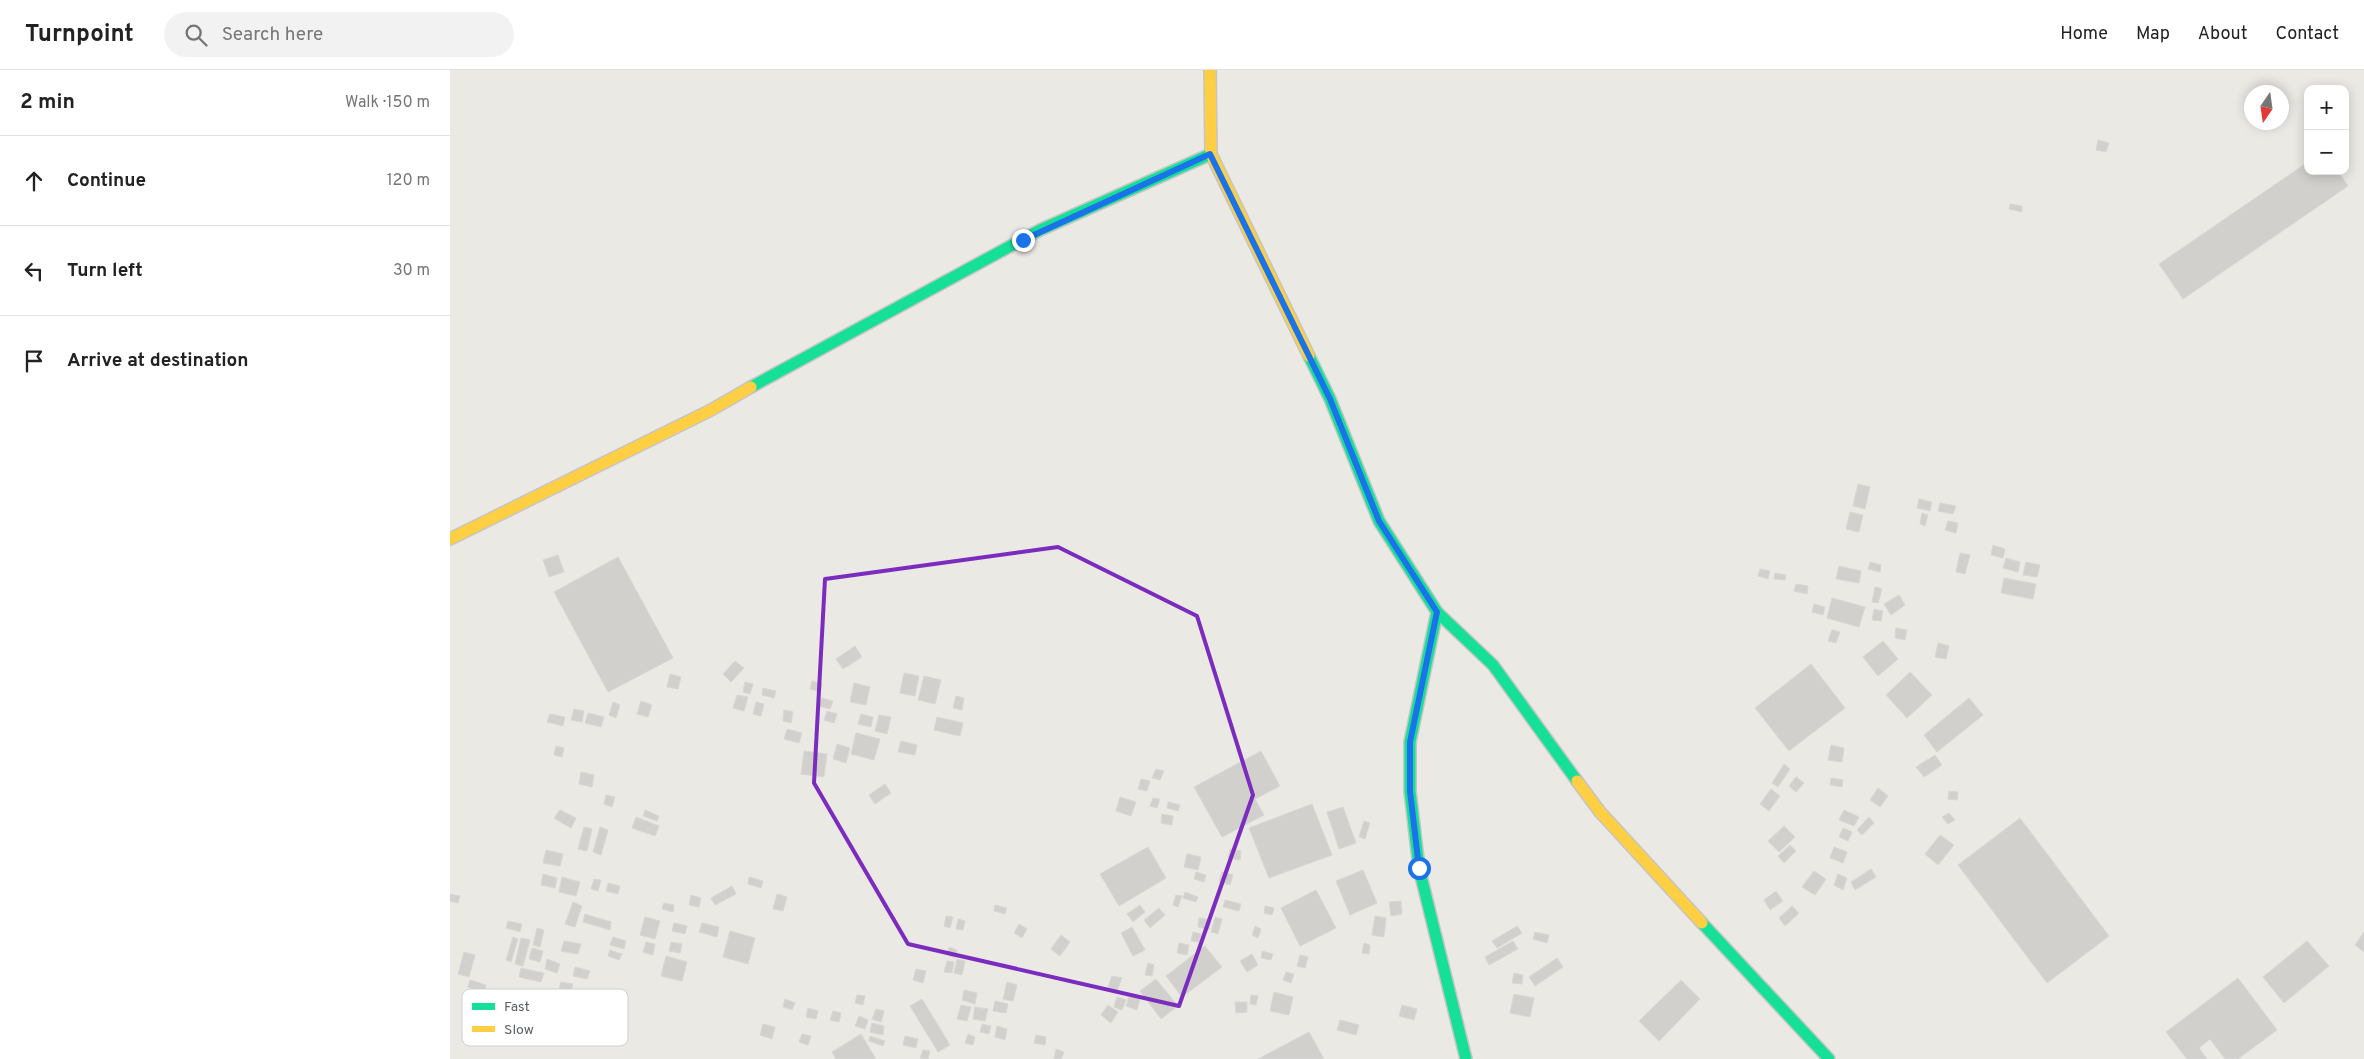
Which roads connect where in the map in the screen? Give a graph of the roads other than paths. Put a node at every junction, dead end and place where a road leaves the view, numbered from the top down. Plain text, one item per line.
1 (1210, 70) edge
2 (1210, 154) junction
3 (450, 538) edge
4 (1437, 612) junction
5 (1466, 1059) edge
6 (1829, 1059) edge

1 - 2 street
2 - 3 street
2 - 4 street
4 - 5 street
4 - 6 street

